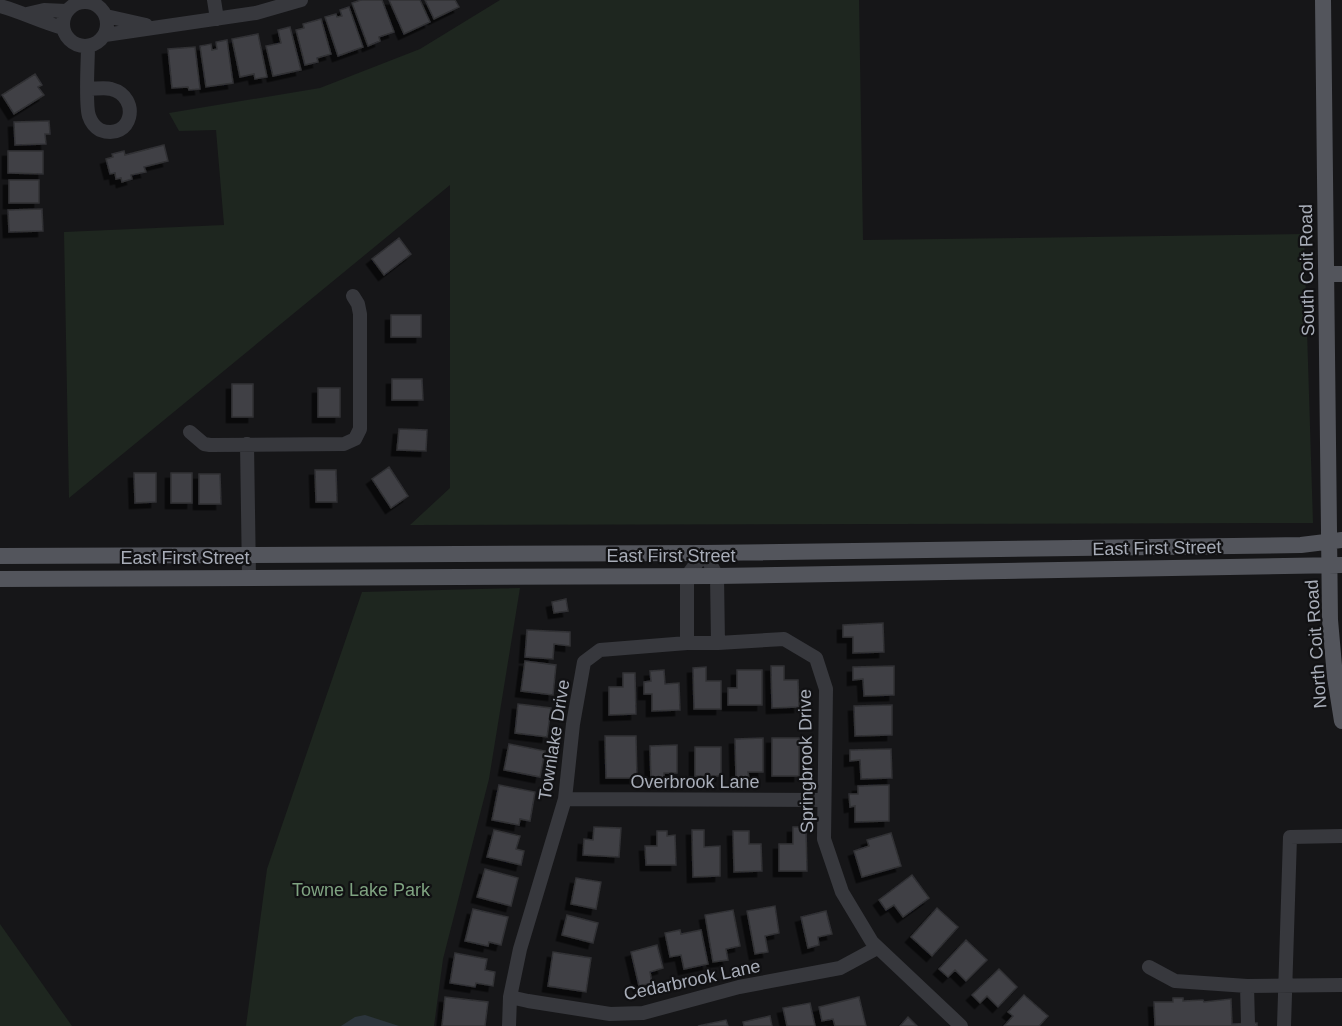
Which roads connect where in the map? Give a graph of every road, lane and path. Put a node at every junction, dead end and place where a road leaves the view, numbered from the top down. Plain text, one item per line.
1 (214, 0) edge
2 (301, 0) edge
3 (1323, 0) edge
4 (72, 5) edge
5 (0, 6) edge
6 (100, 7) edge
7 (27, 14) junction
8 (217, 19) junction
9 (154, 26) junction
10 (63, 28) junction
11 (105, 35) junction
12 (88, 46) junction
13 (88, 89) dead end
14 (1334, 274) edge
15 (353, 296) dead end
16 (190, 432) dead end
17 (247, 444) junction
18 (1336, 540) edge
19 (704, 553) junction
20 (249, 554) junction
21 (0, 556) edge
22 (1336, 565) edge
23 (687, 576) junction
24 (717, 576) junction
25 (249, 577) junction
26 (0, 579) edge
27 (687, 643) junction
28 (718, 643) junction
29 (1342, 721) edge
30 (565, 799) junction
31 (824, 800) junction
32 (1342, 836) edge
33 (877, 948) junction
34 (1149, 967) dead end
35 (1342, 985) edge
36 (1247, 986) junction
37 (1286, 986) junction
38 (510, 997) junction
39 (1248, 1024) dead end
40 (509, 1026) edge
41 (961, 1026) edge
42 (1284, 1026) edge

1 - 8 street
2 - 8 street
3 - 14 main road, South Coit Road
4 - 6 street
4 - 7 street
4 - 10 street
5 - 7 street
6 - 9 street
6 - 11 street
7 - 10 street
8 - 9 street
9 - 11 street
10 - 12 street
11 - 12 street
12 - 13 street
14 - 18 main road, South Coit Road
15 - 17 street
16 - 17 street
17 - 20 street
18 - 19 main road, East First Street
18 - 22 main road, South Coit Road
19 - 20 main road, East First Street
19 - 23 street
19 - 24 street
20 - 21 main road, East First Street
20 - 25 street
22 - 24 main road, East First Street
22 - 29 main road, North Coit Road
23 - 24 main road, East First Street
23 - 25 main road, East First Street
23 - 27 street
24 - 28 street
25 - 26 main road, East First Street
27 - 28 street, Townlake Drive
27 - 30 street, Townlake Drive
28 - 31 street, Springbrook Drive
30 - 31 street, Overbrook Lane
30 - 38 street, Townlake Drive
31 - 33 street, Springbrook Drive
32 - 37 street
33 - 38 street, Cedarbrook Lane
33 - 41 street, Springbrook Drive
34 - 36 street
35 - 37 street
36 - 37 street
36 - 39 street
37 - 42 street
38 - 40 street, Townlake Drive

